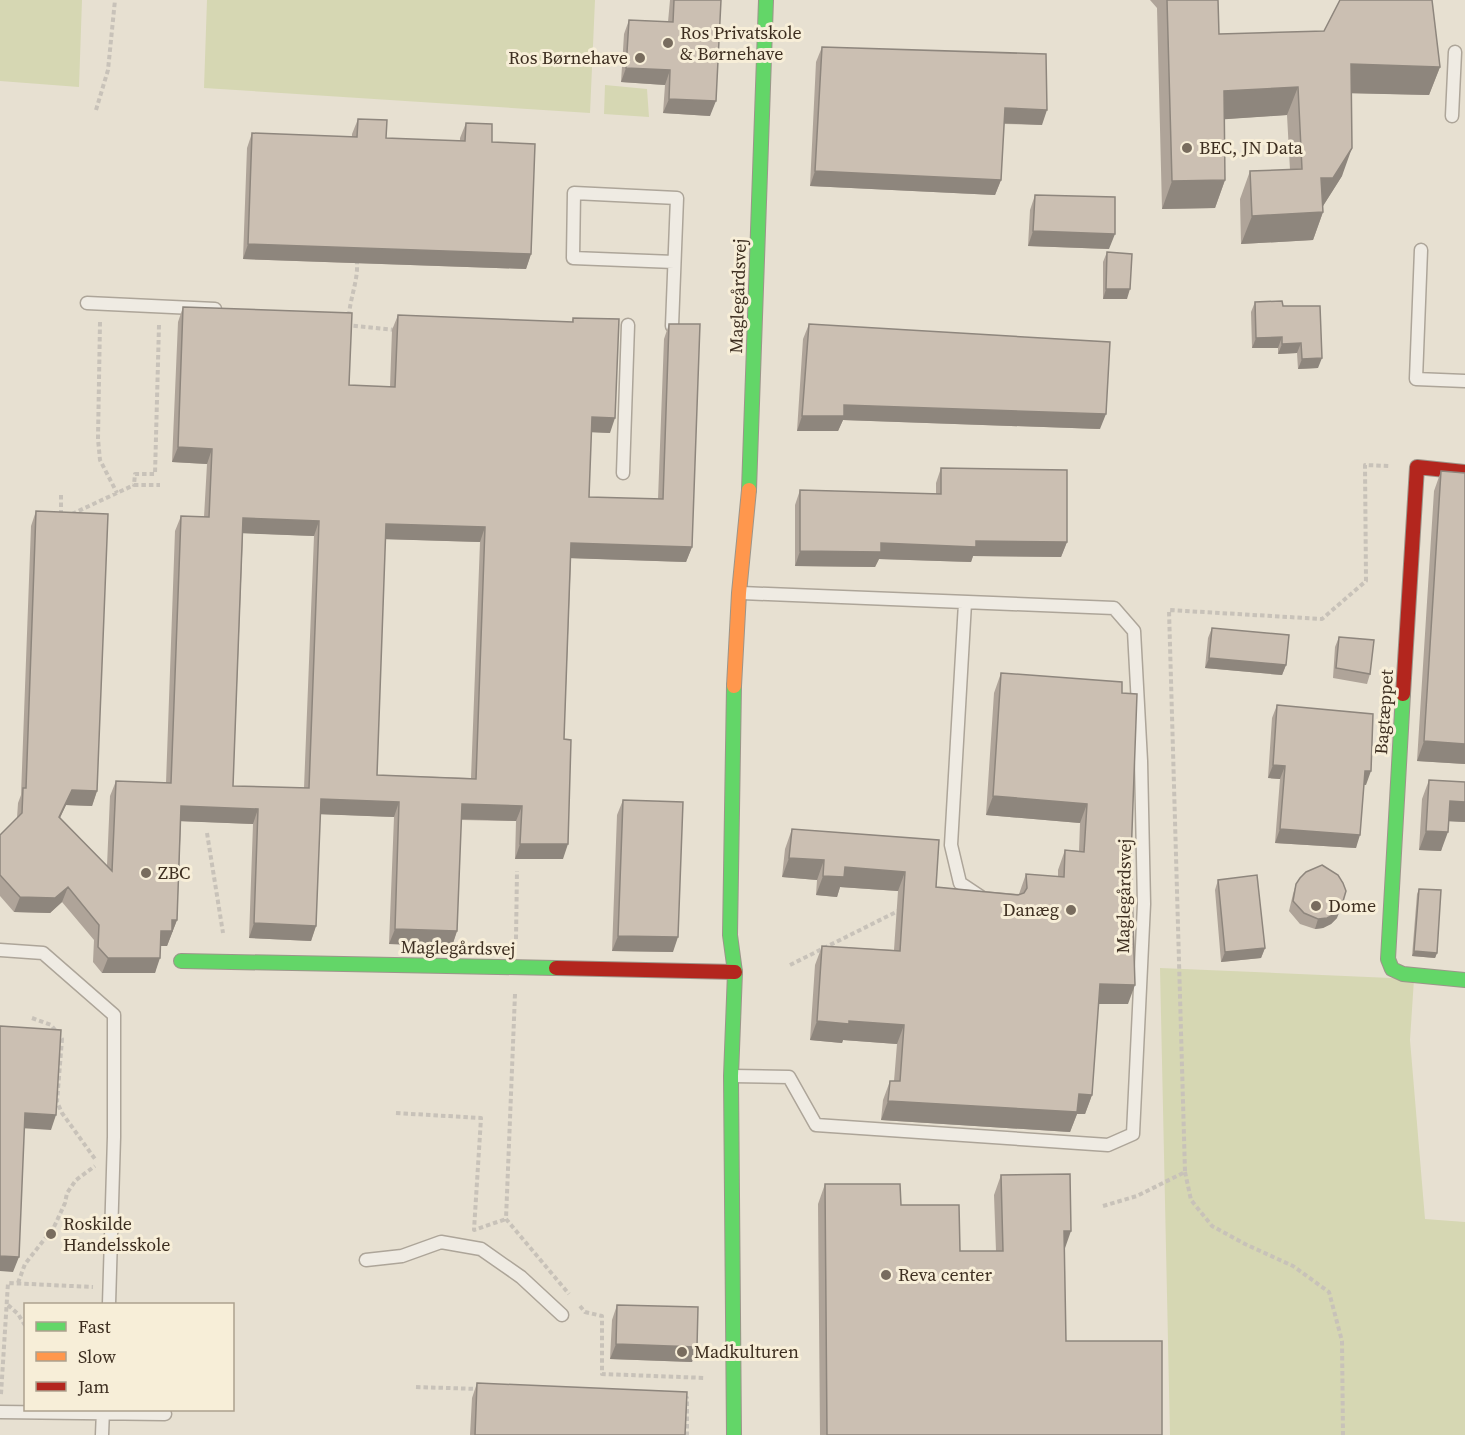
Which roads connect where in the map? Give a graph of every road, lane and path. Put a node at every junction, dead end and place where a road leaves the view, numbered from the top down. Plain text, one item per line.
1 (115, 0) edge
2 (766, 0) edge
3 (1455, 52) dead end
4 (96, 110) dead end
5 (1452, 116) dead end
6 (1421, 250) dead end
7 (674, 262) junction
8 (357, 263) edge
9 (87, 303) dead end
10 (100, 304) junction
11 (159, 306) junction
12 (226, 309) edge
13 (342, 324) edge
14 (628, 325) dead end
15 (348, 326) junction
16 (672, 326) edge
17 (402, 330) edge
18 (1465, 381) edge
19 (1365, 465) dead end
20 (1465, 472) edge
21 (623, 473) dead end
22 (134, 485) junction
23 (160, 485) dead end
24 (117, 493) junction
25 (61, 495) dead end
26 (739, 593) junction
27 (965, 603) junction
28 (207, 833) dead end
29 (517, 871) dead end
30 (996, 903) edge
31 (904, 906) edge
32 (0, 950) edge
33 (181, 961) dead end
34 (227, 962) junction
35 (790, 965) dead end
36 (516, 968) junction
37 (735, 972) junction
38 (1465, 980) edge
39 (32, 1018) dead end
40 (731, 1076) junction
41 (396, 1113) dead end
42 (95, 1166) junction
43 (1185, 1172) junction
44 (94, 1177) dead end
45 (1103, 1206) dead end
46 (506, 1219) junction
47 (366, 1260) dead end
48 (90, 1276) dead end
49 (18, 1283) junction
50 (89, 1287) junction
51 (110, 1288) junction
52 (571, 1295) dead end
53 (109, 1303) edge
54 (7, 1304) junction
55 (578, 1304) dead end
56 (562, 1315) dead end
57 (24, 1324) edge
58 (734, 1379) junction
59 (416, 1387) dead end
60 (487, 1390) edge
61 (675, 1397) edge
62 (0, 1412) edge
63 (103, 1412) edge
64 (165, 1414) dead end
65 (102, 1435) edge
66 (687, 1435) edge
67 (734, 1435) edge
68 (1343, 1435) edge

1 - 4 path
2 - 26 street, Maglegårdsvej
3 - 5 lane
6 - 18 lane
7 - 7 lane
7 - 16 lane
8 - 15 path
9 - 10 lane
10 - 11 lane
10 - 24 path
11 - 12 lane
11 - 22 path
13 - 15 path
14 - 21 lane
15 - 17 path
19 - 43 path
20 - 38 street, Bagtæppet
22 - 23 path
22 - 24 path
24 - 25 path
26 - 27 lane, Maglegårdsvej
26 - 37 street, Maglegårdsvej
27 - 30 lane
27 - 40 lane, Maglegårdsvej
28 - 34 path
29 - 36 path
31 - 35 path
32 - 51 lane
33 - 34 street, Maglegårdsvej
34 - 36 street, Maglegårdsvej
36 - 37 street, Maglegårdsvej
36 - 46 path
37 - 40 street, Maglegårdsvej
39 - 42 path
40 - 58 street, Maglegårdsvej
41 - 46 path
42 - 44 path
42 - 49 path
43 - 45 path
43 - 68 path
46 - 52 path
47 - 56 lane
48 - 50 path
49 - 50 path
49 - 54 path
50 - 51 path
51 - 53 lane
54 - 57 path
54 - 62 path
55 - 58 path
58 - 67 street, Maglegårdsvej
59 - 60 path
61 - 66 path
62 - 63 lane
63 - 64 lane
63 - 65 lane

